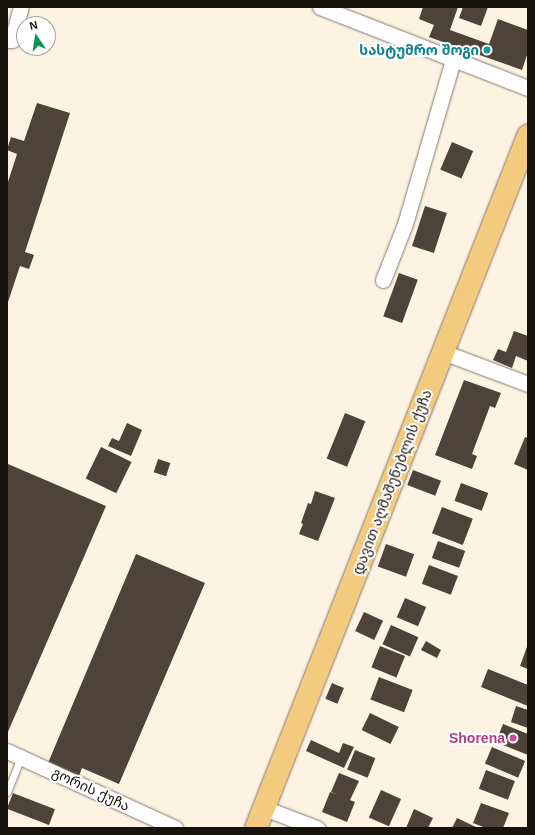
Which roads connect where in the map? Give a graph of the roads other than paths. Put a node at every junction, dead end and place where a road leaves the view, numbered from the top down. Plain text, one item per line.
1 (21, 7) edge
2 (320, 7) edge
3 (7, 40) edge
4 (453, 60) junction
5 (528, 88) edge
6 (528, 136) edge
7 (383, 280) dead end
8 (443, 352) junction
9 (528, 384) edge
10 (7, 751) edge
11 (21, 756) junction
12 (7, 792) edge
13 (264, 808) junction
14 (175, 828) edge
15 (256, 828) edge
16 (317, 828) edge

1 - 3 street
2 - 4 street
4 - 5 street
4 - 7 street
6 - 8 highway, დავით აღმაშენებლის ქუჩა
8 - 9 street
8 - 13 highway, დავით აღმაშენებლის ქუჩა
10 - 11 street, გორის ქუჩა
11 - 12 lane
11 - 14 street, გორის ქუჩა
13 - 15 highway, დავით აღმაშენებლის ქუჩა
13 - 16 street

